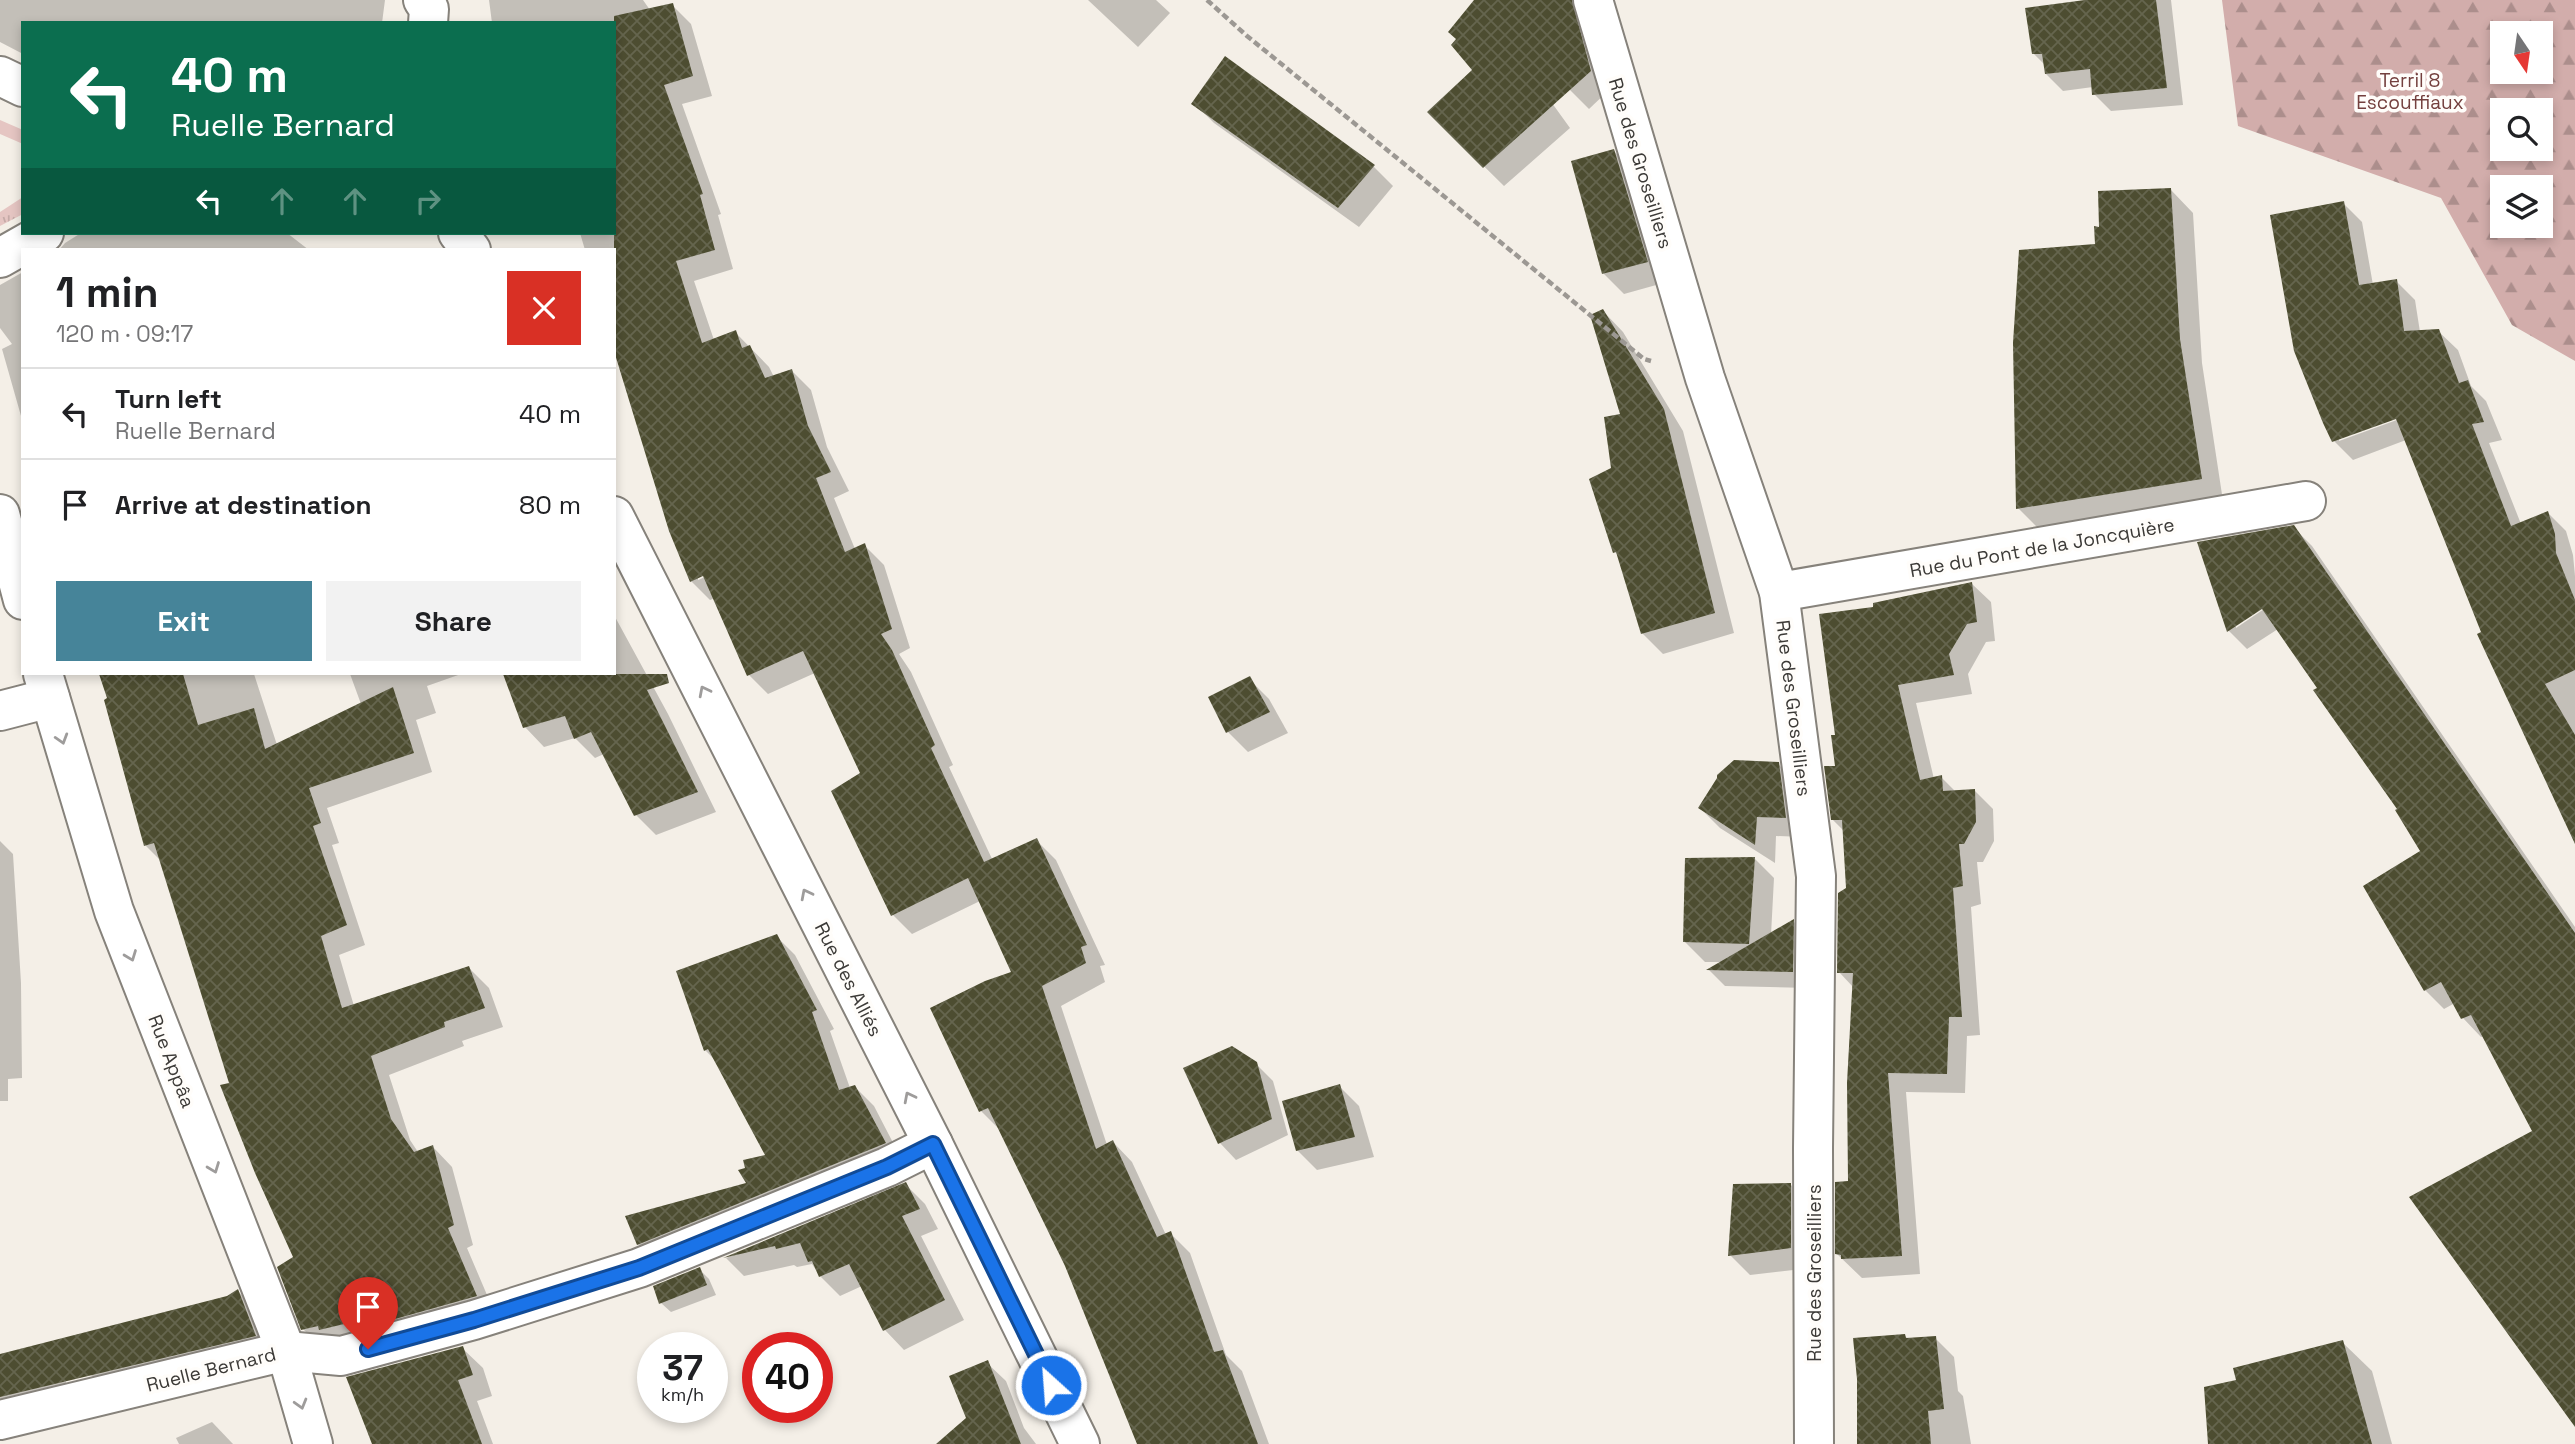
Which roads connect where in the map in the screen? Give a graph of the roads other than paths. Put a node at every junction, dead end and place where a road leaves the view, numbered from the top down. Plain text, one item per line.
1 (423, 0) edge
2 (1593, 0) edge
3 (428, 21) edge
4 (0, 76) edge
5 (21, 87) edge
6 (40, 235) edge
7 (0, 258) edge
8 (2306, 501) dead end
9 (0, 514) edge
10 (616, 520) edge
11 (1779, 592) junction
12 (21, 593) edge
13 (47, 686) edge
14 (0, 711) edge
15 (933, 1144) junction
16 (286, 1352) junction
17 (0, 1420) edge
18 (313, 1444) edge
19 (1080, 1444) edge
20 (1814, 1444) edge

1 - 3 street
2 - 11 street, Rue des Groseilliers
4 - 5 street
6 - 7 street
8 - 11 street, Rue du Pont de la Joncquière
9 - 12 street
15 -> 10 street, Rue des Alliés
11 - 20 street, Rue des Groseilliers
13 - 14 street
13 -> 16 street, Rue Appâa
15 - 16 street, Ruelle Bernard
15 - 19 street, Rue des Alliés
16 - 17 street, Ruelle Bernard
16 -> 18 street, Rue Appâa

